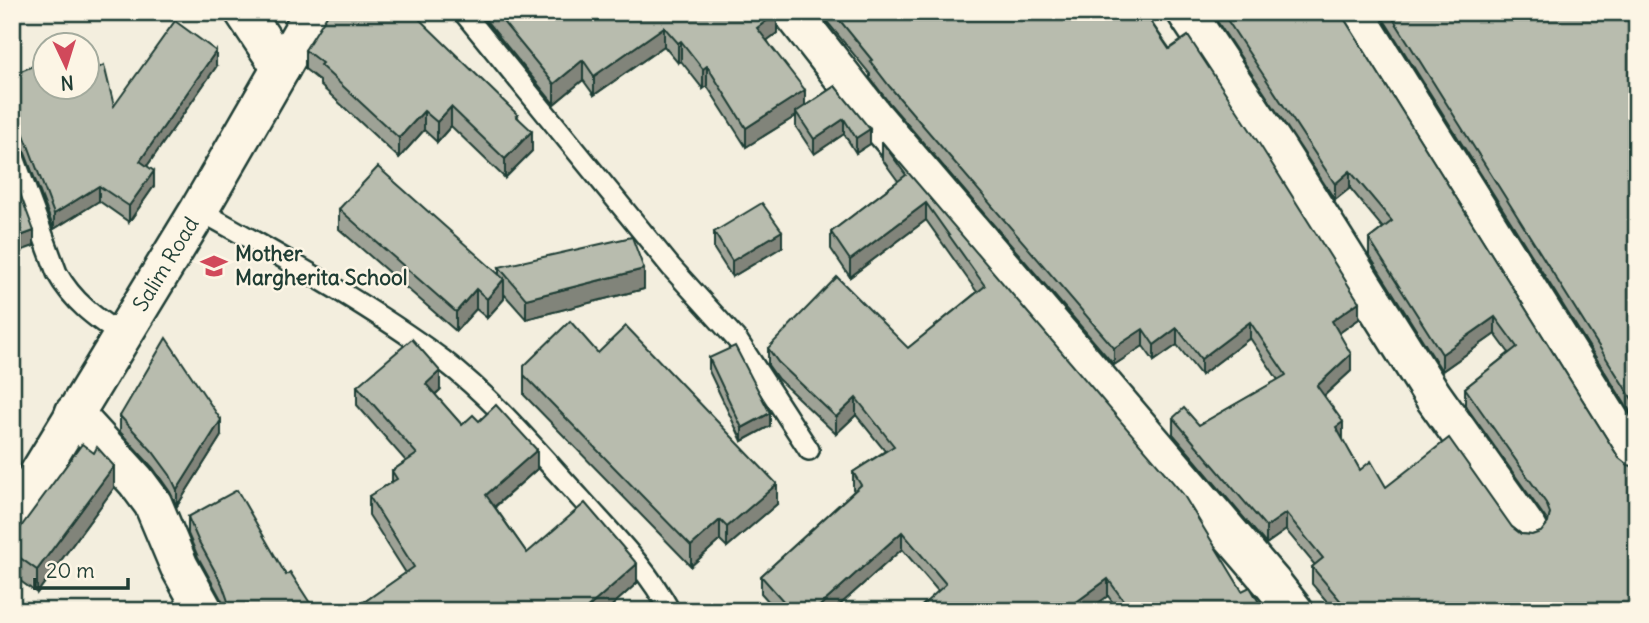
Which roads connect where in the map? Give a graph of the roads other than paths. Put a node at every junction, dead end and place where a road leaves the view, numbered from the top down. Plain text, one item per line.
1 (244, 12) edge
2 (317, 12) edge
3 (463, 12) edge
4 (792, 12) edge
5 (1186, 12) edge
6 (1354, 12) edge
7 (281, 68) junction
8 (12, 152) edge
9 (199, 210) junction
10 (122, 336) junction
11 (74, 414) junction
12 (809, 450) dead end
13 (1637, 463) edge
14 (12, 517) edge
15 (1529, 531) dead end
16 (204, 611) edge
17 (670, 611) edge
18 (1294, 611) edge

1 - 7 street
2 - 7 street, Salim Road
3 - 12 lane
4 - 18 street
5 - 15 street
6 - 13 street
7 - 9 street, Salim Road
8 - 10 lane
9 - 10 street, Salim Road
9 - 17 lane
10 - 11 street, Salim Road
11 - 14 street, Salim Road
11 - 16 street

